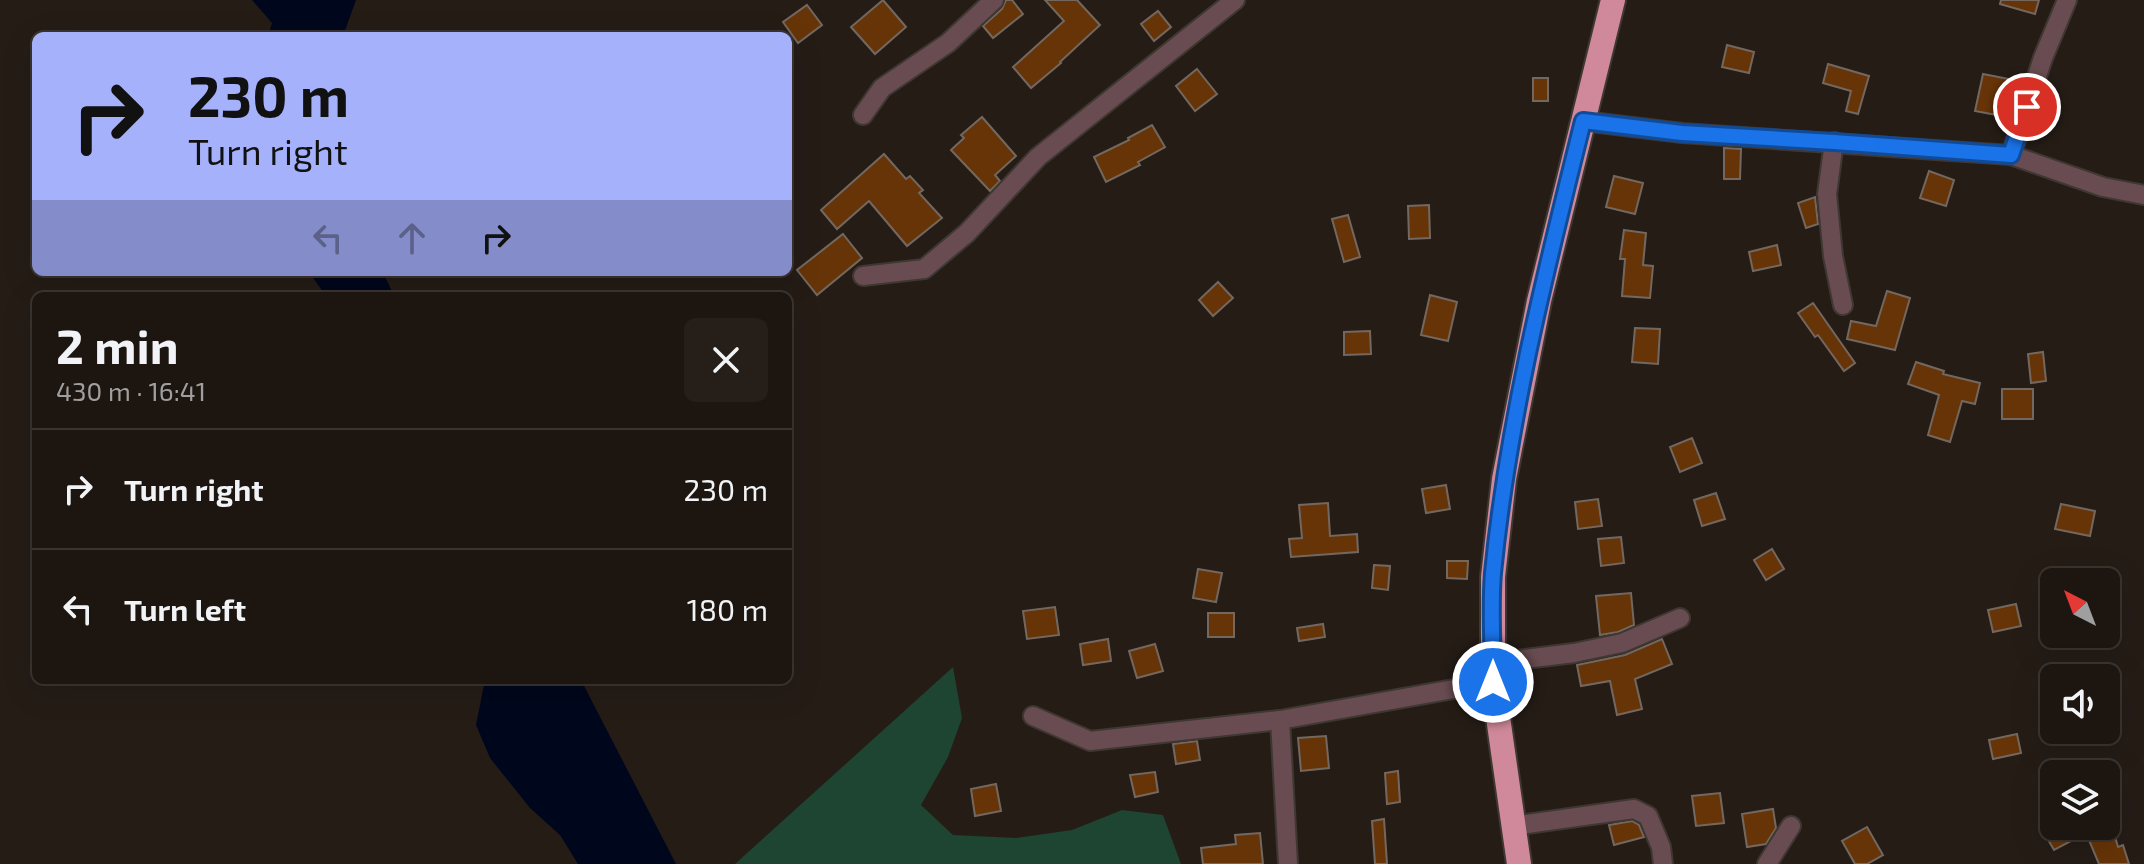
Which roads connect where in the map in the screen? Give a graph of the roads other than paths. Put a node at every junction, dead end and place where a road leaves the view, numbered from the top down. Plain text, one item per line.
1 (994, 0) edge
2 (1235, 0) edge
3 (1613, 0) edge
4 (2067, 0) edge
5 (863, 115) dead end
6 (1583, 121) junction
7 (1834, 142) junction
8 (2011, 155) junction
9 (2144, 195) edge
10 (863, 276) dead end
11 (1843, 305) dead end
12 (1680, 618) dead end
13 (1493, 673) junction
14 (1033, 716) dead end
15 (1280, 720) junction
16 (1513, 826) junction
17 (1791, 826) dead end
18 (1288, 864) edge
19 (1519, 864) edge
20 (1663, 864) edge
21 (1767, 864) edge

1 - 5 street
2 - 10 street
3 - 6 highway
4 - 8 street
6 - 7 street
6 - 13 highway
7 - 8 street
7 - 11 street
8 - 9 street
12 - 13 street
13 - 15 street
13 - 16 highway
14 - 15 street
15 - 18 street
16 - 19 highway
16 - 20 street
17 - 21 street

